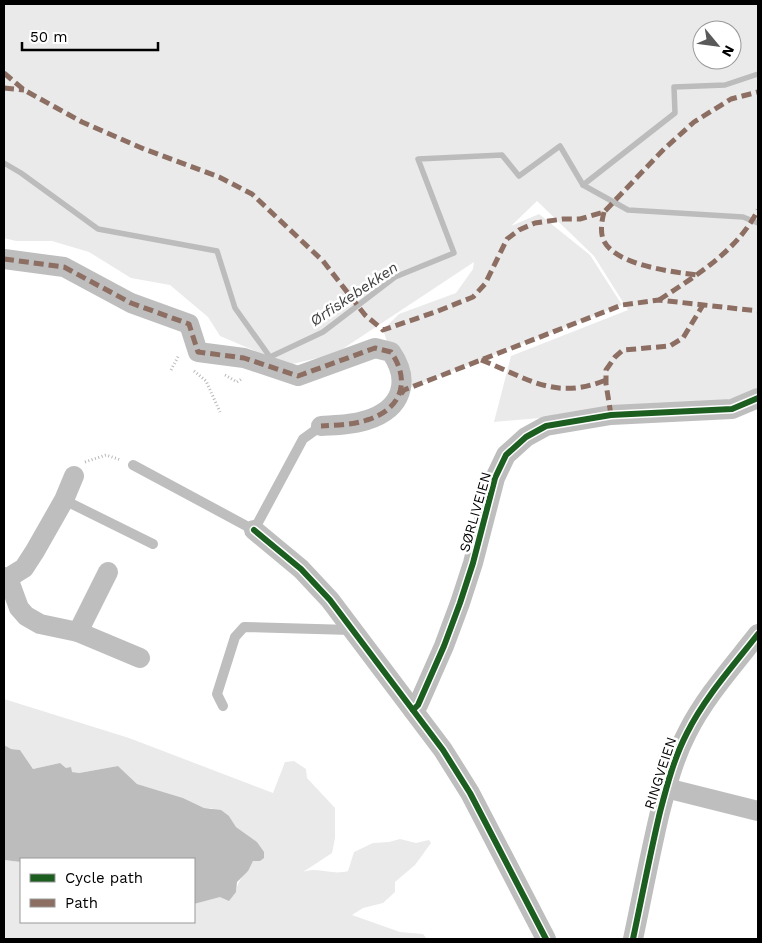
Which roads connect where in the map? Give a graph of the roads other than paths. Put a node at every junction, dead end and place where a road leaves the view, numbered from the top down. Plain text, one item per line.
1 (4, 259) edge
2 (758, 398) edge
3 (321, 426) joint
4 (132, 465) road end
5 (74, 476) road end
6 (64, 500) junction
7 (254, 530) junction
8 (153, 544) dead end
9 (108, 572) dead end
10 (6, 578) edge
11 (351, 630) junction
12 (78, 632) junction
13 (758, 634) edge
14 (140, 658) dead end
15 (223, 706) dead end
16 (413, 710) junction
17 (666, 788) junction
18 (758, 811) edge
19 (546, 939) edge
20 (633, 939) edge

1 - 3 street
2 - 16 street, SØRLIVEIEN
3 - 7 lane
4 - 7 lane
5 - 6 street
6 - 8 lane
6 - 10 street
7 - 11 street
9 - 12 street
10 - 12 street
11 - 15 lane
11 - 16 street
12 - 14 street
13 - 17 street, RINGVEIEN
16 - 19 street
17 - 18 street, RINGVEIEN
17 - 20 street, RINGVEIEN

